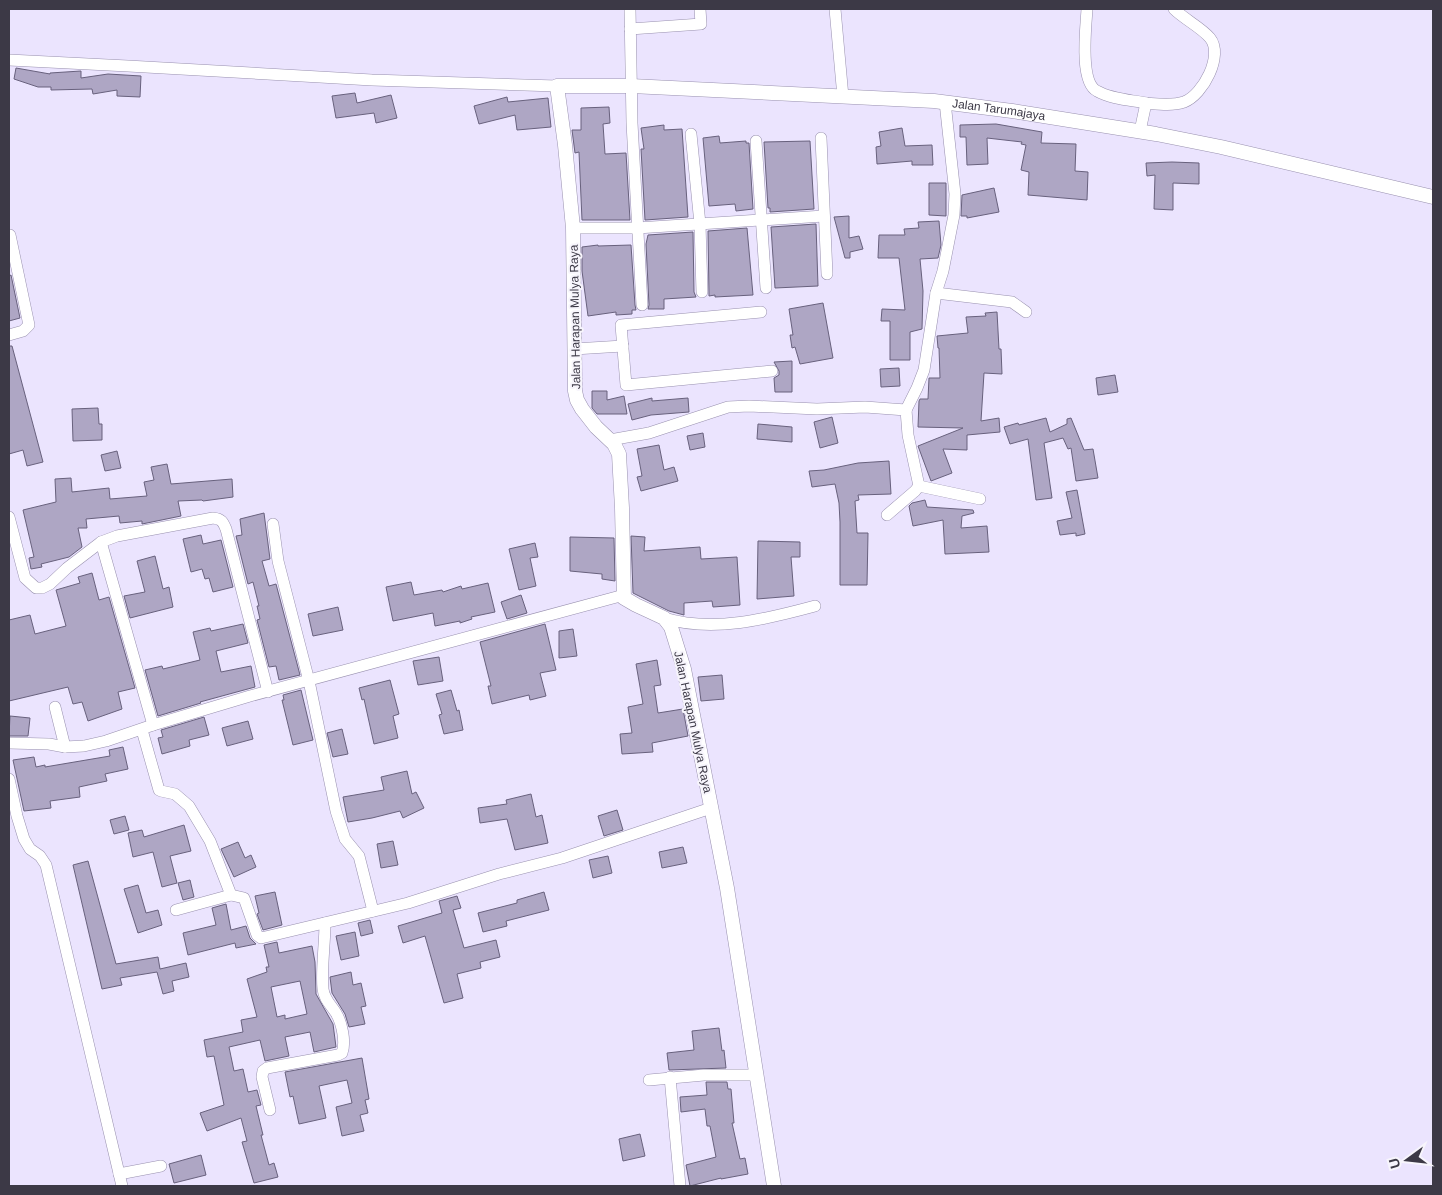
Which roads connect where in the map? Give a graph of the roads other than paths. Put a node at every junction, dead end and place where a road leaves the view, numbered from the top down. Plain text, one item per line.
1 (630, 9) edge
2 (700, 9) edge
3 (835, 9) edge
4 (1086, 9) edge
5 (1174, 9) edge
6 (630, 29) junction
7 (9, 60) edge
8 (557, 86) junction
9 (631, 86) junction
10 (843, 97) junction
11 (945, 102) junction
12 (1146, 103) junction
13 (1140, 132) junction
14 (691, 134) dead end
15 (821, 138) dead end
16 (756, 141) dead end
17 (1433, 197) edge
18 (824, 216) junction
19 (761, 219) junction
20 (700, 224) junction
21 (573, 228) junction
22 (638, 228) junction
23 (10, 235) edge
24 (827, 274) dead end
25 (766, 288) dead end
26 (702, 292) dead end
27 (936, 293) junction
28 (642, 305) dead end
29 (761, 312) dead end
30 (1026, 312) dead end
31 (9, 335) edge
32 (623, 346) junction
33 (574, 349) junction
34 (772, 371) dead end
35 (906, 410) junction
36 (610, 440) junction
37 (919, 486) junction
38 (980, 500) dead end
39 (887, 515) dead end
40 (9, 517) edge
41 (273, 524) dead end
42 (101, 542) junction
43 (624, 595) junction
44 (815, 606) dead end
45 (664, 618) junction
46 (309, 681) junction
47 (268, 692) junction
48 (54, 708) dead end
49 (148, 727) junction
50 (9, 743) edge
51 (64, 747) junction
52 (9, 779) edge
53 (711, 808) junction
54 (231, 895) junction
55 (176, 910) dead end
56 (373, 911) junction
57 (325, 923) junction
58 (756, 1075) junction
59 (670, 1078) junction
60 (649, 1080) dead end
61 (270, 1110) dead end
62 (161, 1166) dead end
63 (119, 1174) junction
64 (122, 1186) edge
65 (680, 1186) edge
66 (774, 1186) edge

1 - 6 street
2 - 6 street
3 - 10 street
4 - 12 street
5 - 12 street
6 - 9 street
7 - 8 street
8 - 9 street, Jalan Tarumajaya
8 - 21 street, Jalan Harapan Mulya Raya
9 - 10 street, Jalan Tarumajaya
9 - 22 street
10 - 11 street, Jalan Tarumajaya
11 - 13 street, Jalan Tarumajaya
11 - 27 street
12 - 13 street
13 - 17 street, Jalan Tarumajaya
14 - 20 street
15 - 18 street
16 - 19 street
18 - 19 street
18 - 24 street
19 - 20 street
19 - 25 street
20 - 22 street
20 - 26 street
21 - 22 street
21 - 33 street, Jalan Harapan Mulya Raya
22 - 28 street
23 - 31 street
27 - 30 street
27 - 35 street
29 - 32 street
32 - 33 street
32 - 34 street
33 - 36 street, Jalan Harapan Mulya Raya
35 - 36 street
35 - 37 street
36 - 43 street, Jalan Harapan Mulya Raya
37 - 38 street
37 - 39 street
40 - 42 street
41 - 46 street
42 - 47 street
42 - 49 street
43 - 45 street
43 - 46 street
44 - 45 street
45 - 53 street, Jalan Harapan Mulya Raya
46 - 47 street
46 - 56 street
47 - 49 street
48 - 51 street
49 - 51 street
49 - 54 street
50 - 51 street
52 - 63 street
53 - 56 street
53 - 58 street, Jalan Harapan Mulya Raya
54 - 55 street
54 - 57 street
56 - 57 street
57 - 61 street
58 - 59 street
58 - 66 street, Jalan Harapan Mulya Raya
59 - 60 street
59 - 65 street
62 - 63 street
63 - 64 street

